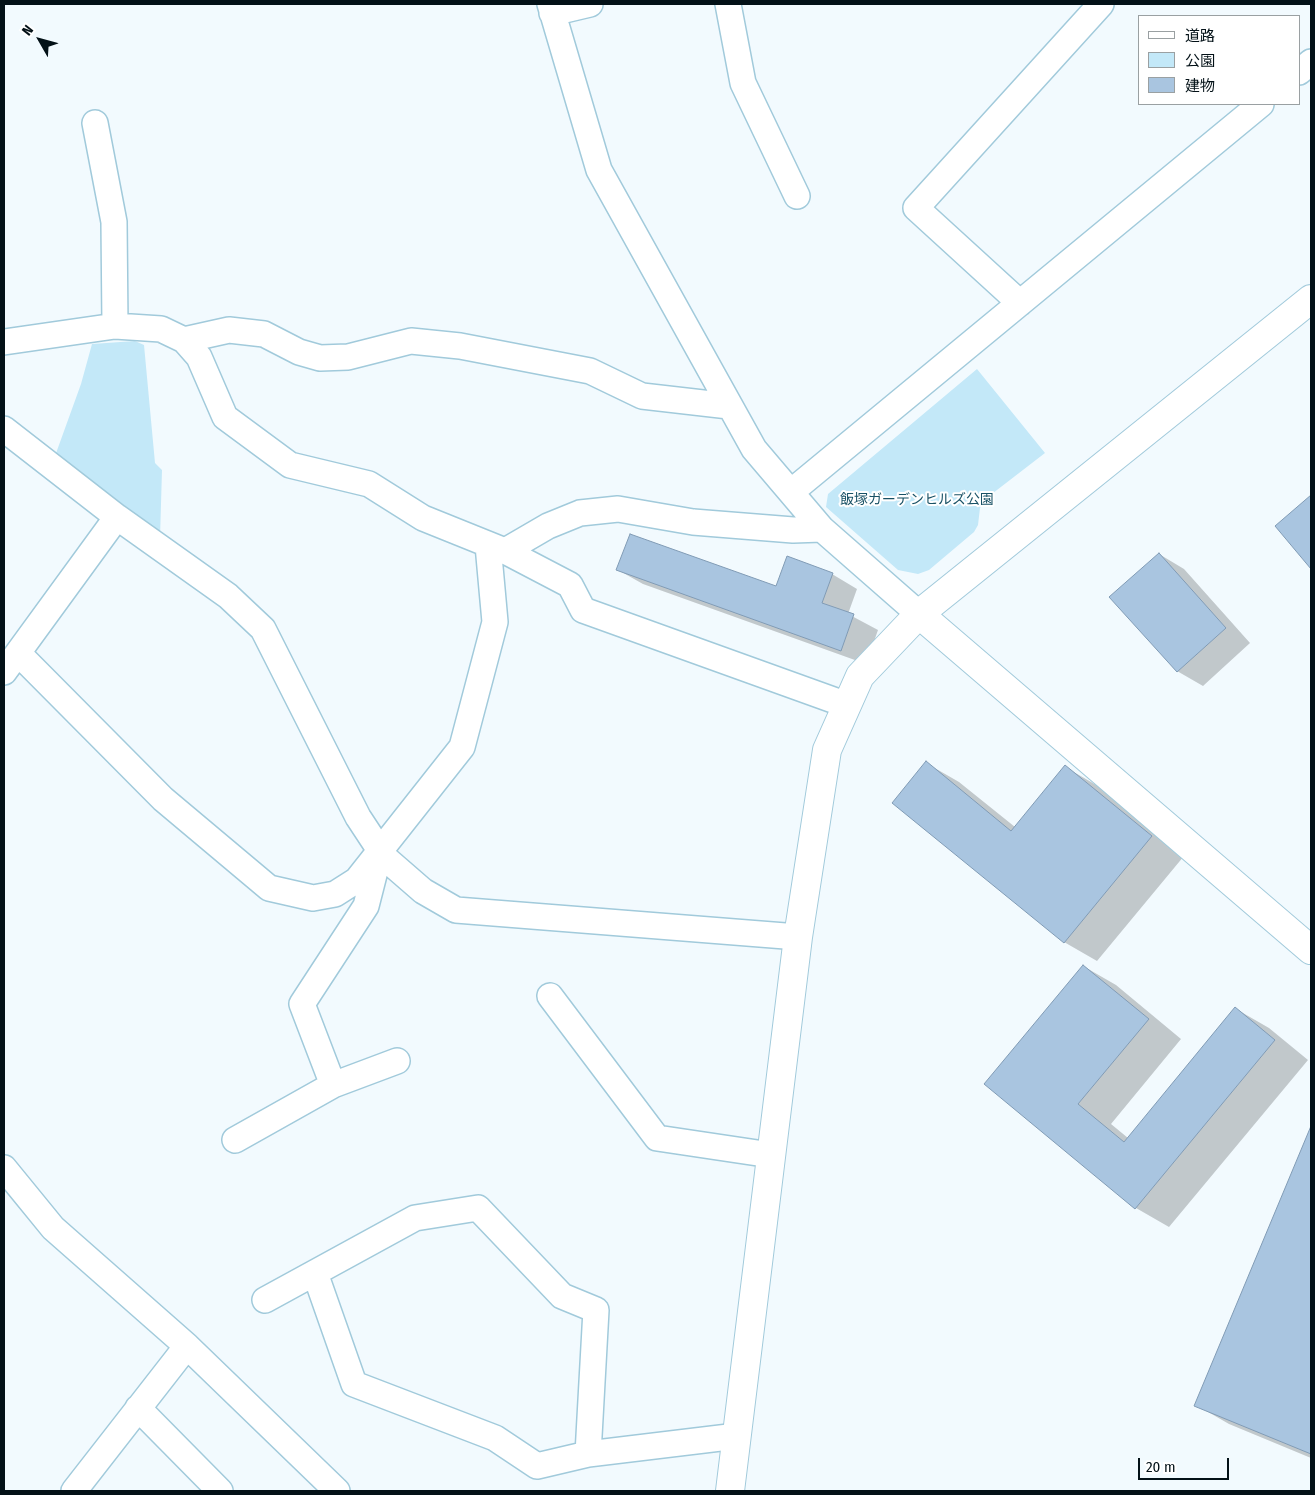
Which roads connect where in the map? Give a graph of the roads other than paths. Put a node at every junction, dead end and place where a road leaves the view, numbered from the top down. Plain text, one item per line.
1 (590, 4) edge
2 (728, 4) edge
3 (1101, 4) edge
4 (551, 8) edge
5 (1311, 62) edge
6 (1300, 71) edge
7 (1260, 105) edge
8 (95, 123) dead end
9 (797, 196) dead end
10 (1311, 299) edge
11 (1020, 303) junction
12 (114, 326) junction
13 (184, 340) junction
14 (4, 342) edge
15 (730, 406) junction
16 (4, 429) edge
17 (791, 492) junction
18 (118, 517) junction
19 (822, 529) junction
20 (497, 548) junction
21 (919, 614) junction
22 (11, 662) edge
23 (847, 705) junction
24 (380, 852) junction
25 (798, 937) junction
26 (1311, 950) edge
27 (550, 996) dead end
28 (397, 1061) dead end
29 (333, 1085) junction
30 (235, 1140) dead end
31 (771, 1155) junction
32 (4, 1168) edge
33 (315, 1273) junction
34 (265, 1300) dead end
35 (187, 1346) junction
36 (138, 1408) junction
37 (737, 1436) junction
38 (588, 1454) junction
39 (86, 1486) edge
40 (220, 1491) edge
41 (337, 1491) edge
42 (730, 1491) edge

1 - 4 street
2 - 9 street
3 - 11 street
4 - 15 street
5 - 6 street
7 - 11 street
8 - 12 street
10 - 21 street
11 - 17 street
12 - 13 street
12 - 14 street
13 - 15 street
13 - 20 street
15 - 17 street
16 - 18 street
17 - 19 street
18 - 22 street
18 - 24 street
19 - 20 street
19 - 21 street
20 - 23 street
20 - 24 street
21 - 23 street
21 - 26 street
22 - 24 street
23 - 25 street
24 - 25 street
24 - 29 street
25 - 31 street
27 - 31 street
28 - 29 street
29 - 30 street
31 - 37 street
32 - 35 street
33 - 34 street
33 - 38 street
33 - 38 street
35 - 36 street
35 - 41 street
36 - 39 street
36 - 40 street
37 - 38 street
37 - 42 street

